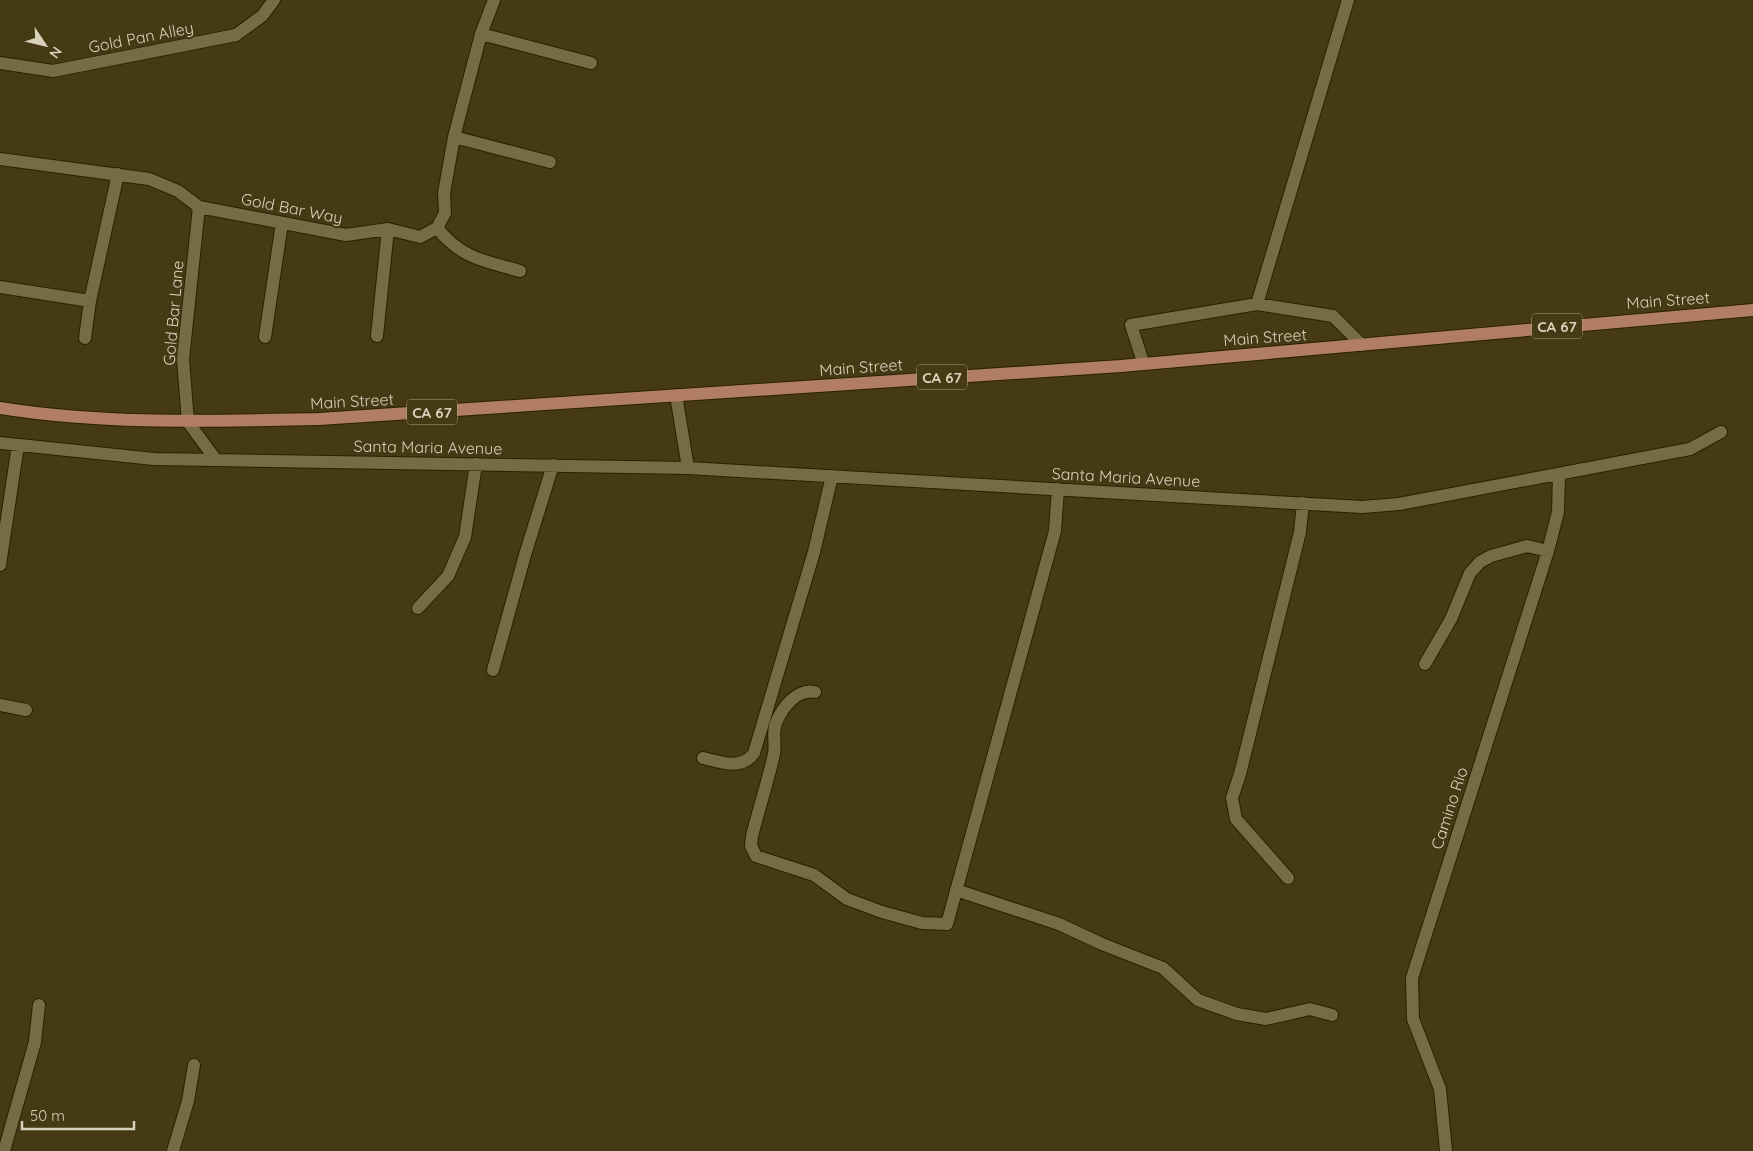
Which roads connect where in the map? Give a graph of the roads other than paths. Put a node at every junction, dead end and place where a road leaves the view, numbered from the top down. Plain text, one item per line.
1 (274, 0) edge
2 (494, 0) edge
3 (1348, 0) edge
4 (481, 34) junction
5 (0, 63) edge
6 (591, 63) dead end
7 (454, 138) junction
8 (0, 159) edge
9 (550, 162) dead end
10 (118, 174) junction
11 (199, 207) junction
12 (282, 223) junction
13 (437, 228) junction
14 (388, 229) junction
15 (520, 271) dead end
16 (0, 287) edge
17 (90, 301) junction
18 (1257, 304) junction
19 (1753, 310) edge
20 (377, 336) dead end
21 (265, 337) dead end
22 (85, 338) dead end
23 (1362, 345) junction
24 (1143, 362) junction
25 (676, 395) junction
26 (0, 408) edge
27 (188, 422) junction
28 (1721, 432) dead end
29 (0, 443) edge
30 (18, 446) junction
31 (216, 460) junction
32 (476, 464) junction
33 (553, 465) junction
34 (688, 468) junction
35 (832, 476) junction
36 (1559, 476) junction
37 (1058, 489) junction
38 (1303, 503) junction
39 (1548, 551) junction
40 (0, 565) edge
41 (418, 608) dead end
42 (1425, 664) dead end
43 (493, 670) dead end
44 (815, 692) dead end
45 (0, 705) edge
46 (26, 710) dead end
47 (703, 758) dead end
48 (1288, 878) dead end
49 (956, 890) junction
50 (39, 1005) dead end
51 (1332, 1015) dead end
52 (194, 1065) dead end
53 (4, 1151) edge
54 (173, 1151) edge
55 (1446, 1151) edge

1 - 5 street, Gold Pan Alley
2 - 4 street
3 - 18 street
4 - 6 street
4 - 7 street
7 - 9 street
7 - 13 street
8 - 10 street, Gold Bar Way
10 - 11 street, Gold Bar Way
10 - 17 street
11 - 12 street, Gold Bar Way
11 - 27 street, Gold Bar Lane
12 - 14 street, Gold Bar Way
12 - 21 street
13 - 14 street, Gold Bar Way
13 - 15 street
14 - 20 street
16 - 17 street
17 - 22 street
18 - 23 street
18 - 24 street
19 - 23 main road, Main Street / CA 67
23 - 24 main road, Main Street / CA 67
24 - 25 main road, Main Street / CA 67
25 - 27 main road, Main Street / CA 67
25 - 34 street
26 - 27 main road, Main Street / CA 67
27 - 31 street
28 - 36 street, Santa Maria Avenue
29 - 30 street, Santa Maria Avenue
30 - 31 street, Santa Maria Avenue
30 - 40 street
31 - 32 street, Santa Maria Avenue
32 - 33 street, Santa Maria Avenue
32 - 41 street
33 - 34 street, Santa Maria Avenue
33 - 43 street
34 - 35 street, Santa Maria Avenue
35 - 37 street, Santa Maria Avenue
35 - 47 street
36 - 38 street, Santa Maria Avenue
36 - 39 street, Camino Rio
37 - 38 street, Santa Maria Avenue
37 - 49 street
38 - 48 street
39 - 42 street
39 - 55 street, Camino Rio
44 - 49 street
45 - 46 street
49 - 51 street
50 - 53 street
52 - 54 street

